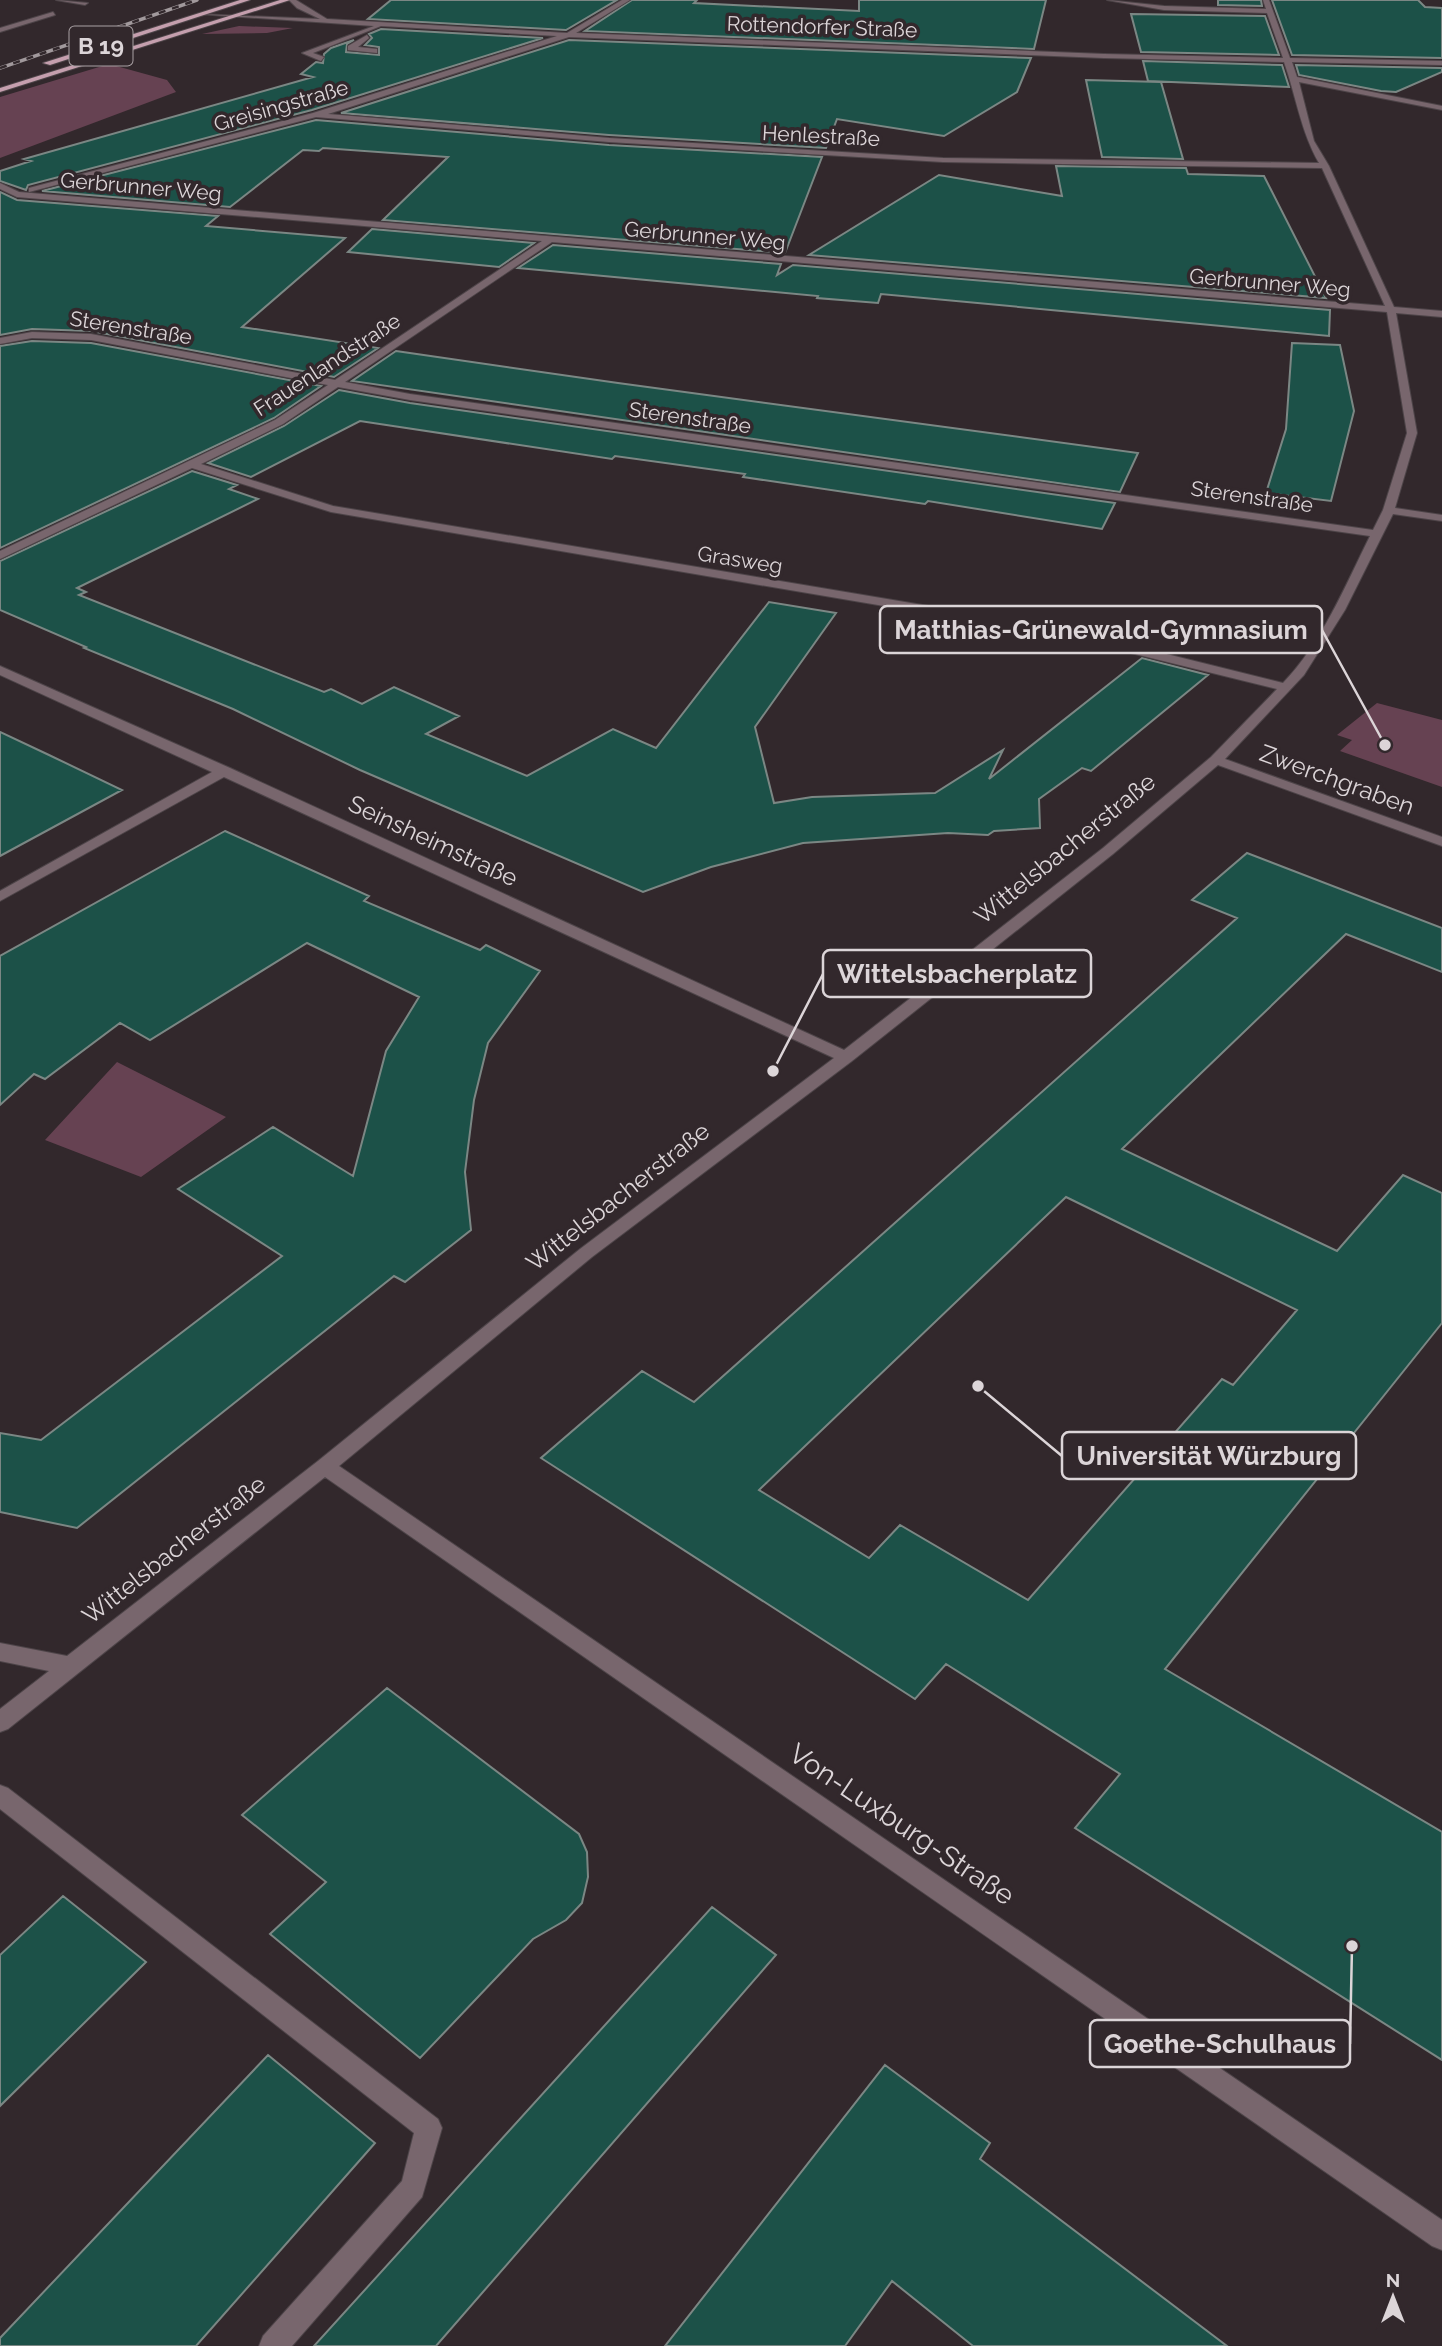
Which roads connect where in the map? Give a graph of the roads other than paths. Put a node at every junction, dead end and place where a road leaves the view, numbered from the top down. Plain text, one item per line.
1 (59, 0) edge
2 (247, 0) edge
3 (289, 0) edge
4 (627, 0) edge
5 (1110, 0) edge
6 (1266, 0) edge
7 (85, 3) dead end
8 (1270, 11) junction
9 (53, 14) dead end
10 (201, 14) junction
11 (236, 17) junction
12 (337, 22) junction
13 (384, 25) junction
14 (0, 30) edge
15 (568, 35) junction
16 (374, 51) dead end
17 (321, 59) dead end
18 (1287, 60) junction
19 (1442, 63) edge
20 (38, 66) dead end
21 (1294, 79) junction
22 (0, 90) edge
23 (1442, 108) edge
24 (316, 115) junction
25 (1325, 166) junction
26 (0, 186) edge
27 (18, 194) junction
28 (0, 198) edge
29 (549, 240) junction
30 (1391, 310) junction
31 (1442, 314) edge
32 (0, 341) edge
33 (337, 383) junction
34 (191, 464) junction
35 (1389, 510) junction
36 (1442, 518) edge
37 (1377, 534) junction
38 (0, 555) edge
39 (0, 670) edge
40 (1284, 687) junction
41 (1216, 760) junction
42 (225, 771) junction
43 (1442, 842) edge
44 (0, 898) edge
45 (846, 1056) junction
46 (325, 1466) junction
47 (0, 1652) edge
48 (70, 1666) junction
49 (0, 1722) edge
50 (0, 1795) edge
51 (1442, 2236) edge
52 (273, 2346) edge

1 - 7 street
2 - 10 main road, B 19
3 - 11 main road, B 19
3 - 12 street
4 - 15 street
5 - 8 street
6 - 8 street, Wittelsbacherstraße
8 - 18 street, Wittelsbacherstraße
9 - 14 street
10 - 11 street, Rottendorfer Straße
10 - 20 main road, B 19
11 - 12 street, Rottendorfer Straße
11 - 22 main road, B 19
12 - 13 street, Rottendorfer Straße
13 - 15 street, Rottendorfer Straße
13 - 16 street
13 - 17 street
15 - 18 street, Rottendorfer Straße
15 - 24 street, Greisingstraße
18 - 19 street, Rottendorfer Straße
18 - 21 street, Wittelsbacherstraße
21 - 23 street
21 - 25 street, Wittelsbacherstraße
24 - 25 street, Henlestraße
24 - 27 street, Greisingstraße
25 - 30 street, Wittelsbacherstraße
26 - 27 street
27 - 28 street, Greisingstraße
27 - 29 street, Gerbrunner Weg
29 - 30 street, Gerbrunner Weg
29 - 33 street, Frauenlandstraße
30 - 31 street, Gerbrunner Weg
30 - 35 street, Wittelsbacherstraße
32 - 33 street, Sterenstraße
33 - 34 street, Frauenlandstraße
33 - 37 street, Sterenstraße
34 - 38 street, Frauenlandstraße
34 - 40 street, Grasweg
35 - 36 street
35 - 37 street, Wittelsbacherstraße
37 - 40 street, Wittelsbacherstraße
39 - 42 street, Seinsheimstraße
40 - 41 street, Wittelsbacherstraße
41 - 43 street, Zwerchgraben
41 - 45 street, Wittelsbacherstraße
42 - 44 street
42 - 45 street, Seinsheimstraße
45 - 46 street, Wittelsbacherstraße
46 - 48 street, Wittelsbacherstraße
46 - 51 street, Von-Luxburg-Straße
47 - 48 street
48 - 49 street, Wittelsbacherstraße
50 - 52 street

